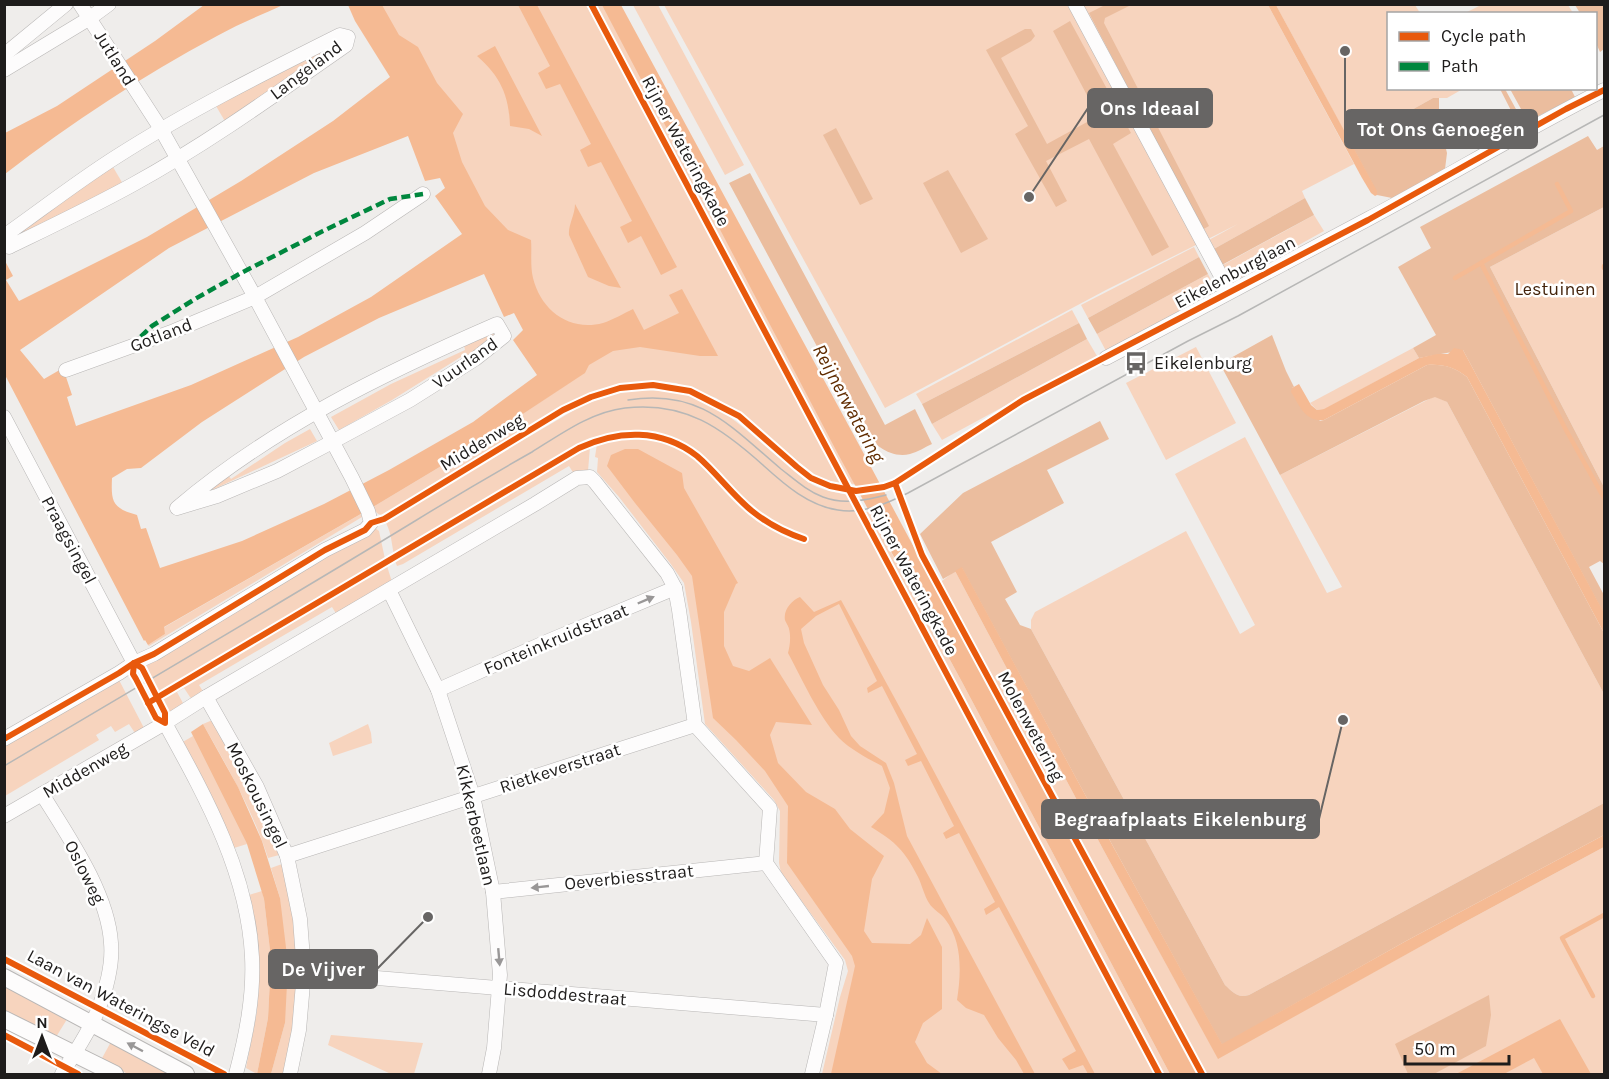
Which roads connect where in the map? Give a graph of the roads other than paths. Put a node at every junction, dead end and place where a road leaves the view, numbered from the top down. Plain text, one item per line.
1 (66, 4) edge
2 (80, 4) edge
3 (109, 4) edge
4 (1075, 4) edge
5 (90, 18) junction
6 (4, 55) edge
7 (4, 70) edge
8 (1605, 90) edge
9 (161, 129) junction
10 (177, 159) junction
11 (423, 194) dead end
12 (4, 236) edge
13 (4, 246) edge
14 (1230, 291) junction
15 (255, 297) junction
16 (1106, 358) dead end
17 (66, 370) dead end
18 (316, 412) junction
19 (4, 417) edge
20 (332, 442) junction
21 (675, 588) junction
22 (389, 590) junction
23 (134, 663) junction
24 (438, 690) junction
25 (206, 697) junction
26 (165, 723) junction
27 (695, 725) junction
28 (4, 739) edge
29 (42, 794) junction
30 (473, 796) junction
31 (4, 816) edge
32 (287, 856) junction
33 (766, 863) junction
34 (493, 892) junction
35 (304, 972) junction
36 (4, 977) edge
37 (500, 988) junction
38 (826, 1015) junction
39 (4, 1019) edge
40 (92, 1024) junction
41 (74, 1054) junction
42 (62, 1074) edge
43 (115, 1074) edge
44 (186, 1074) edge
45 (236, 1074) edge
46 (290, 1074) edge
47 (489, 1074) edge
48 (812, 1074) edge

1 - 6 street
2 - 5 street, Jutland
3 - 5 street, Jutland
4 - 14 street
5 - 7 street, Jutland
5 - 9 street, Jutland
8 - 14 street, Eikelenburglaan
9 - 10 street
9 - 10 street, Langeland
9 - 12 street, Langeland
10 - 13 street, Langeland
10 - 15 street
11 - 15 street, Gotland
14 - 16 street, Eikelenburglaan
15 - 17 street, Gotland
15 - 18 street
18 - 20 street
18 - 20 street, Vuurland
18 - 20 street, Vuurland
19 - 23 street, Praagsingel
20 - 23 street
21 - 22 street, Middenweg
24 -> 21 street, Fonteinkruidstraat
21 - 27 street
22 - 24 street, Kikkerbeetlaan
22 - 25 street, Middenweg
23 - 28 street
24 - 30 street, Kikkerbeetlaan
25 - 26 street, Middenweg
25 - 32 street, Moskousingel
26 - 29 street, Middenweg
26 - 45 street
27 - 30 street, Rietkeverstraat
27 - 33 street
29 - 31 street, Middenweg
29 - 40 street, Osloweg
30 - 32 street, Rietkeverstraat
30 - 34 street, Kikkerbeetlaan
32 - 35 street, Moskousingel
33 -> 34 street, Oeverbiesstraat
33 - 38 street
34 -> 37 street, Kikkerbeetlaan
35 - 37 street, Lisdoddestraat
35 - 46 street, Moskousingel
36 - 40 street, Laan van Wateringse Veld
37 - 38 street, Lisdoddestraat
37 - 47 street, Kikkerbeetlaan
38 - 48 street
39 - 41 street
40 - 41 street, Laan van Wateringse Veld
44 -> 40 street, Laan van Wateringse Veld
41 - 42 street, Laan van Wateringse Veld
41 - 43 street

